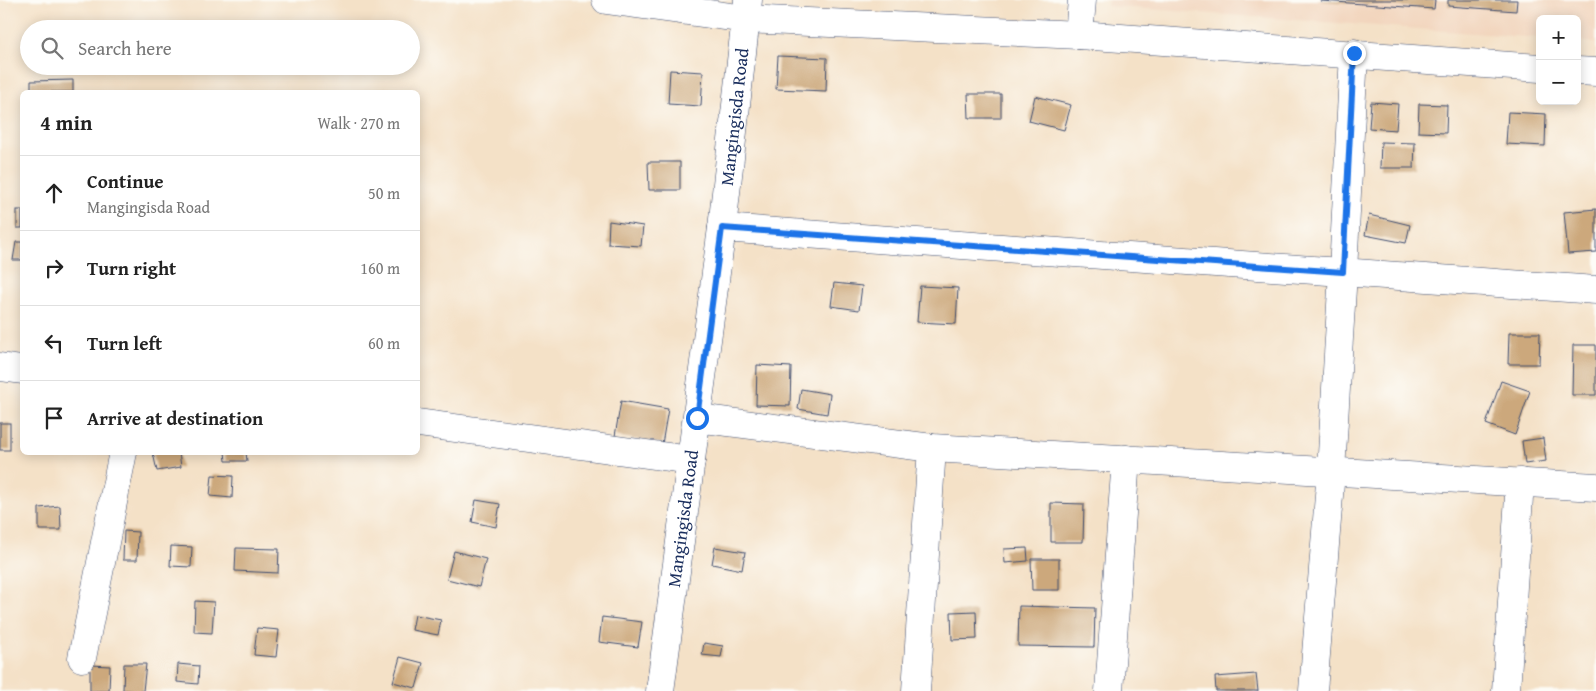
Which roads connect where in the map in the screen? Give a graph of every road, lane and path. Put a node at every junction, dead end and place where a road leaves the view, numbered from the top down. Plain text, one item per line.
1 (606, 0) edge
2 (1082, 0) edge
3 (747, 10) edge
4 (1079, 34) junction
5 (1354, 53) junction
6 (1536, 68) edge
7 (1581, 70) edge
8 (1596, 72) edge
9 (722, 228) junction
10 (1343, 272) junction
11 (1596, 290) edge
12 (0, 367) edge
13 (20, 370) edge
14 (697, 418) junction
15 (420, 423) edge
16 (932, 448) junction
17 (122, 455) edge
18 (1126, 459) junction
19 (691, 460) junction
20 (1331, 472) junction
21 (1520, 482) junction
22 (1596, 487) edge
23 (82, 658) dead end
24 (660, 691) edge
25 (916, 691) edge
26 (1109, 691) edge
27 (1313, 691) edge
28 (1506, 691) edge

1 - 3 street
2 - 4 street
3 - 4 street
3 - 9 street, Mangingisda Road
4 - 5 street
5 - 6 street
5 - 10 street
7 - 8 street
9 - 10 street
9 - 14 street, Mangingisda Road
10 - 11 street
10 - 20 street
12 - 13 street
14 - 16 street
14 - 19 street, Mangingisda Road
15 - 19 street
16 - 18 street
16 - 25 street
17 - 23 street
18 - 20 street
18 - 26 street
19 - 24 street, Mangingisda Road
20 - 21 street
20 - 27 street
21 - 22 street
21 - 28 street

